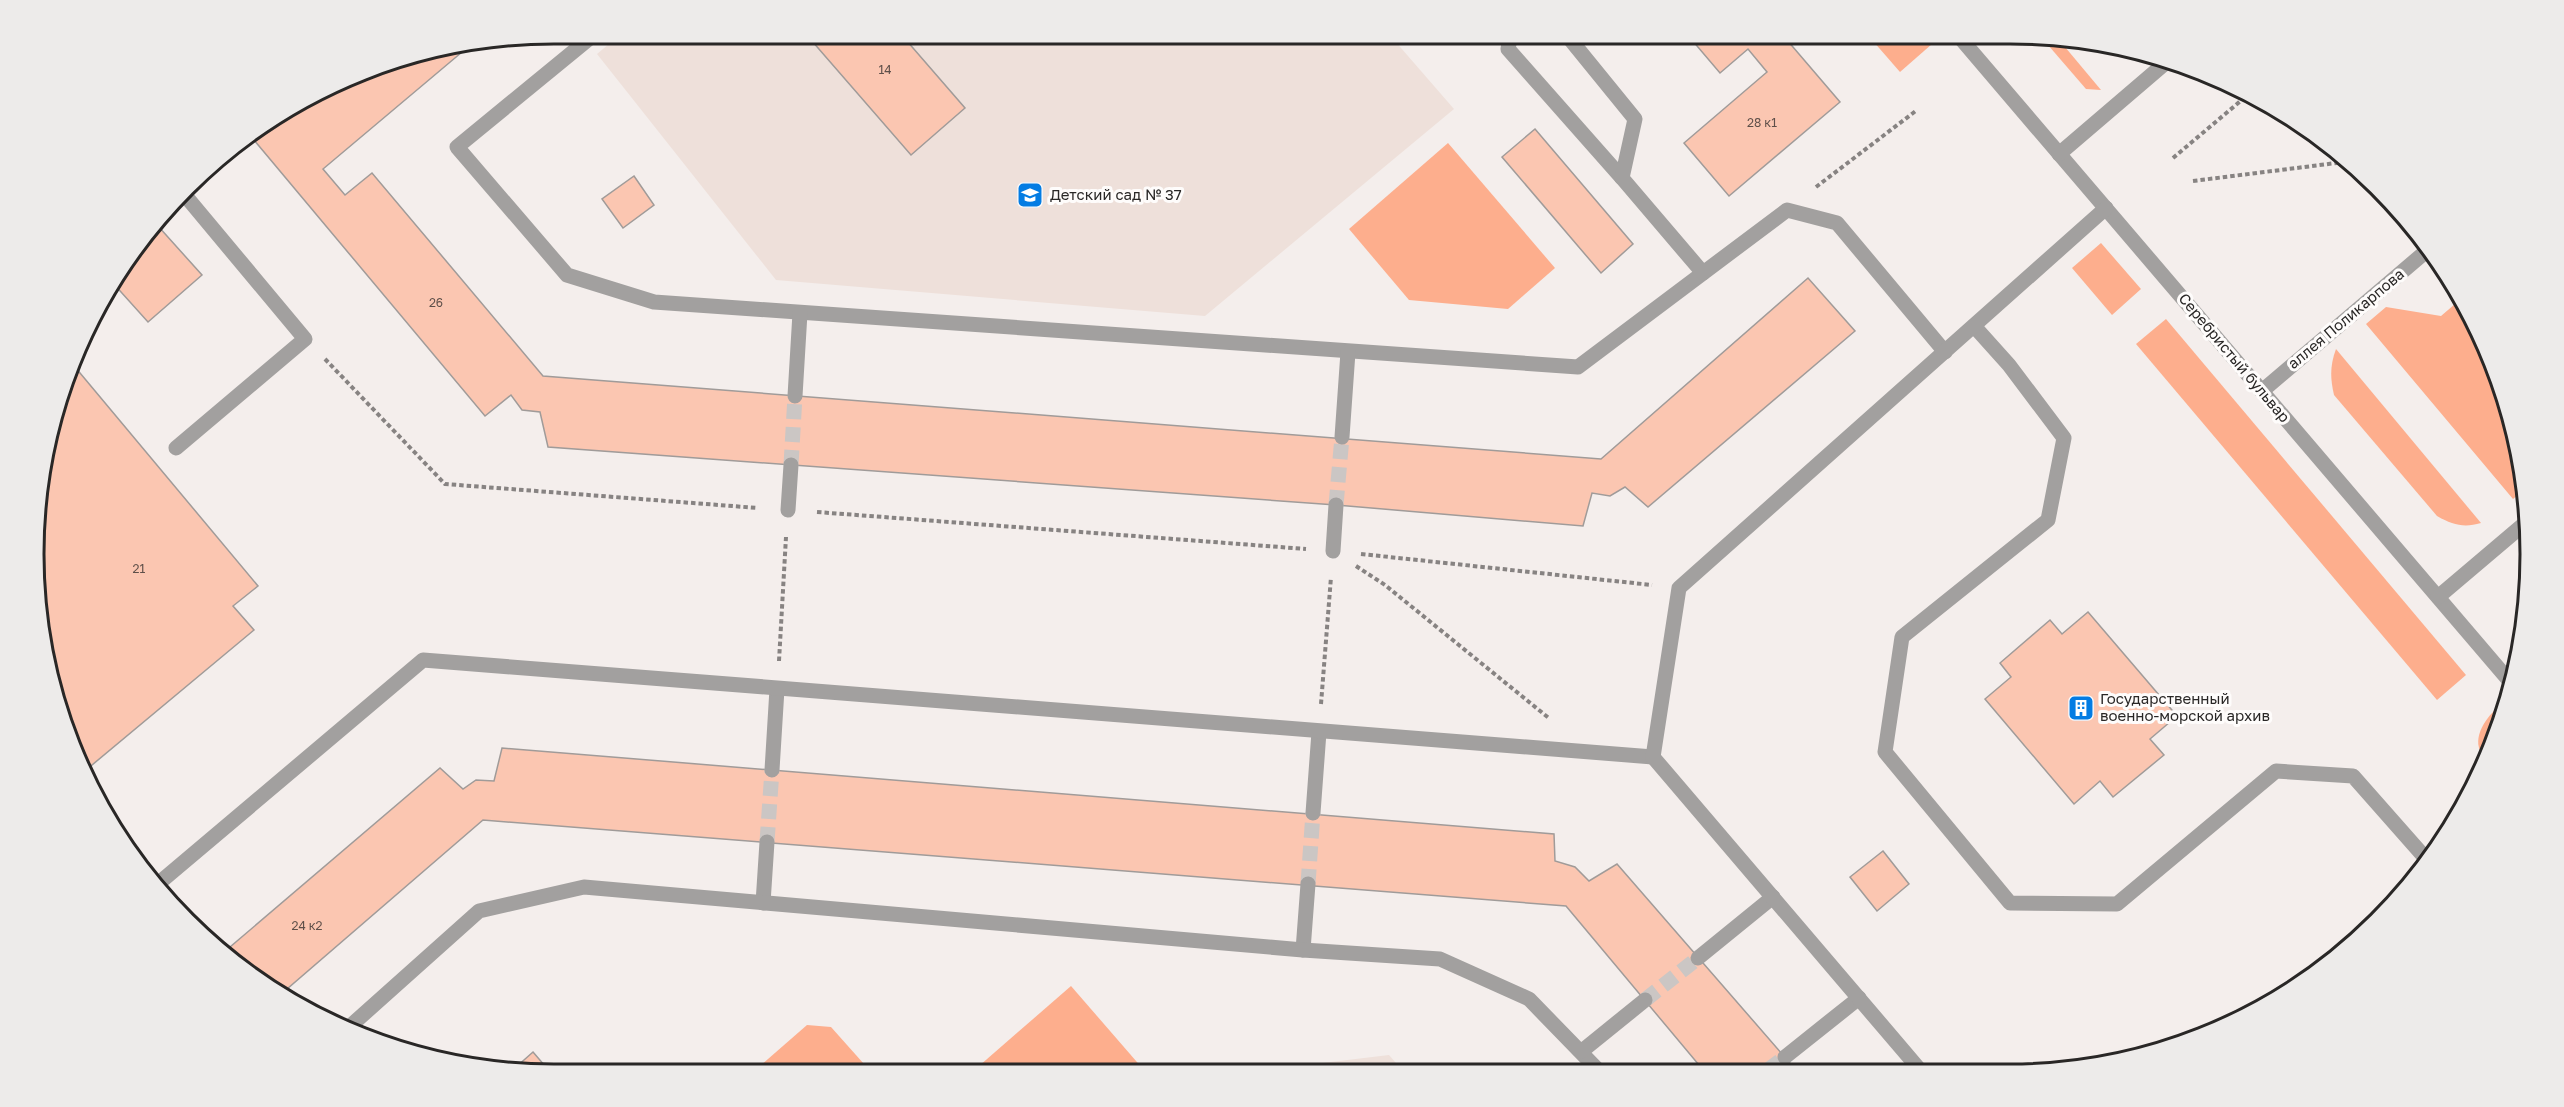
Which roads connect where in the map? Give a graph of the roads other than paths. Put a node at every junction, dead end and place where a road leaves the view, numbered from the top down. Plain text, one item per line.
1 (583, 44) edge
2 (1509, 44) edge
3 (1573, 44) edge
4 (1965, 44) edge
5 (2161, 67) edge
6 (2059, 154) junction
7 (1622, 178) junction
8 (188, 198) edge
9 (2106, 208) junction
10 (2423, 254) edge
11 (1703, 273) junction
12 (800, 313) junction
13 (1974, 326) junction
14 (1348, 352) junction
15 (1945, 352) junction
16 (2262, 391) junction
17 (795, 396) tunnel mouth
18 (1342, 437) tunnel mouth
19 (176, 448) dead end
20 (790, 465) tunnel mouth
21 (1336, 505) tunnel mouth
22 (788, 510) road end
23 (2519, 528) edge
24 (1333, 551) road end
25 (2438, 597) junction
26 (2505, 676) edge
27 (777, 688) junction
28 (1319, 732) junction
29 (1653, 757) junction
30 (772, 770) tunnel mouth
31 (1313, 813) tunnel mouth
32 (767, 842) tunnel mouth
33 (2422, 854) edge
34 (162, 880) edge
35 (1308, 884) tunnel mouth
36 (1773, 897) junction
37 (764, 903) junction
38 (1303, 950) junction
39 (1698, 958) tunnel mouth
40 (1859, 998) junction
41 (1645, 1000) tunnel mouth
42 (356, 1024) edge
43 (1582, 1051) junction
44 (1785, 1057) tunnel mouth
45 (1593, 1064) edge
46 (1915, 1064) edge

1 - 12 street
2 - 7 street
3 - 7 street
4 - 6 street, Серебристый бульвар
5 - 6 street
6 - 9 street, Серебристый бульвар
7 - 11 street
8 - 19 street
9 - 13 street
9 - 16 street, Серебристый бульвар
10 - 16 street, аллея Поликарпова
11 - 14 street
11 - 15 street
12 - 14 street
12 - 17 street
13 - 15 street
13 - 33 street
14 - 18 street
15 - 29 street
16 - 25 street, Серебристый бульвар
20 - 22 street
21 - 24 street
23 - 25 street
25 - 26 street, Серебристый бульвар
27 - 28 street
27 - 30 street
27 - 34 street
28 - 29 street
28 - 31 street
29 - 36 street
32 - 37 street
35 - 38 street
36 - 39 street
36 - 40 street
37 - 38 street
37 - 42 street
38 - 43 street
40 - 44 street
40 - 46 street
41 - 43 street
43 - 45 street

